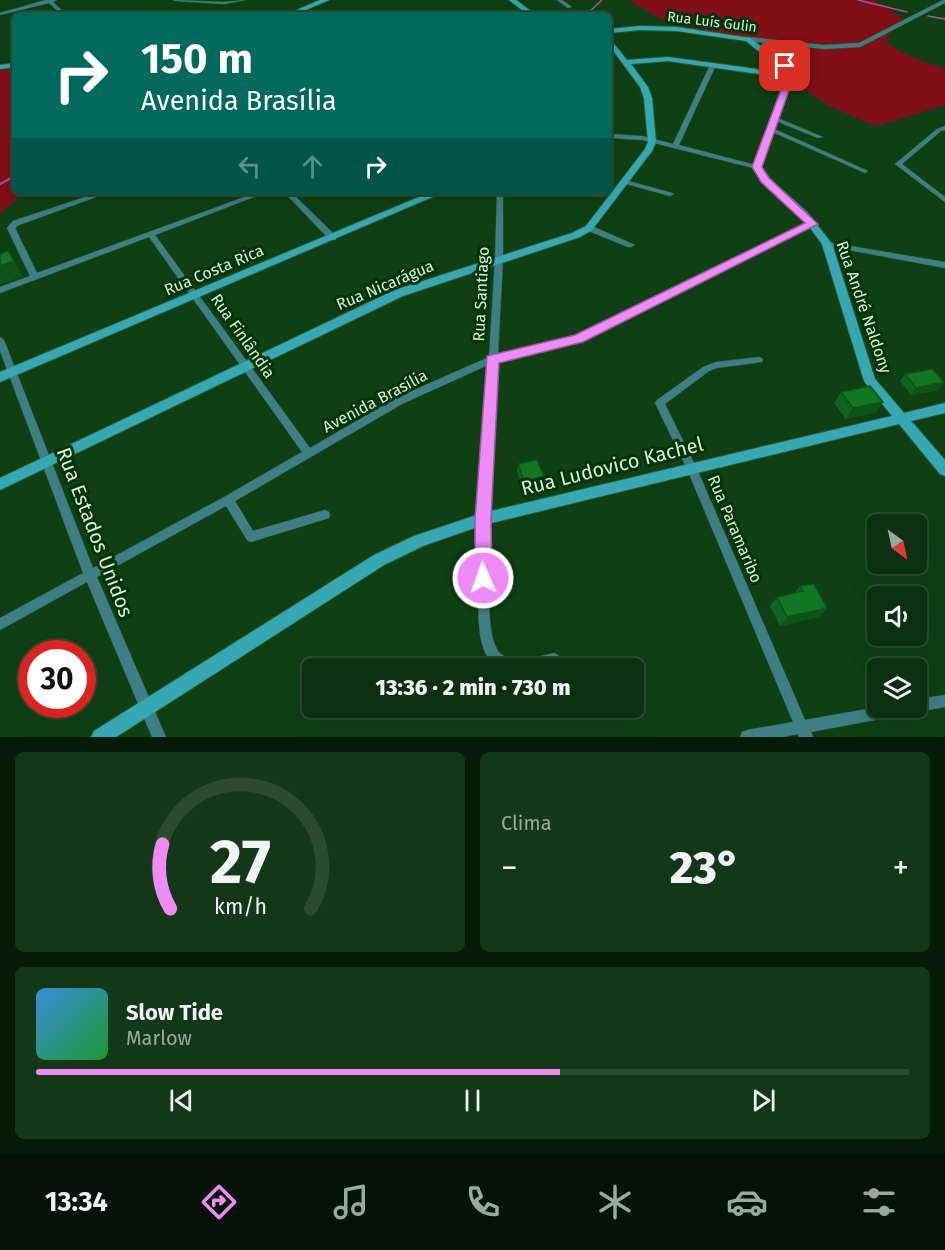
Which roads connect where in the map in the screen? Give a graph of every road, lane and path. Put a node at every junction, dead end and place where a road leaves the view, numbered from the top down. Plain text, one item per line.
1 (51, 0) edge
2 (175, 0) edge
3 (244, 0) edge
4 (324, 0) edge
5 (512, 0) edge
6 (569, 0) edge
7 (561, 1) edge
8 (945, 1) edge
9 (570, 7) dead end
10 (62, 12) edge
11 (295, 12) edge
12 (529, 12) edge
13 (0, 14) edge
14 (612, 31) edge
15 (748, 39) junction
16 (612, 44) edge
17 (626, 62) junction
18 (713, 65) junction
19 (790, 76) junction
20 (772, 123) junction
21 (945, 128) edge
22 (612, 136) edge
23 (820, 137) dead end
24 (652, 142) junction
25 (675, 147) junction
26 (757, 167) junction
27 (865, 171) dead end
28 (625, 182) junction
29 (670, 194) dead end
30 (98, 195) edge
31 (256, 195) edge
32 (290, 195) edge
33 (432, 195) edge
34 (500, 195) edge
35 (945, 200) edge
36 (812, 224) junction
37 (590, 228) junction
38 (151, 235) junction
39 (333, 238) junction
40 (827, 244) junction
41 (631, 245) dead end
42 (499, 259) junction
43 (945, 265) edge
44 (35, 277) junction
45 (0, 290) edge
46 (196, 296) junction
47 (0, 340) edge
48 (492, 359) junction
49 (759, 360) dead end
50 (246, 366) junction
51 (13, 371) junction
52 (0, 377) edge
53 (945, 408) edge
54 (902, 419) junction
55 (309, 454) junction
56 (48, 461) junction
57 (692, 469) junction
58 (945, 470) edge
59 (0, 484) edge
60 (228, 500) junction
61 (325, 515) dead end
62 (483, 519) junction
63 (90, 575) junction
64 (0, 624) edge
65 (496, 658) edge
66 (945, 702) edge
67 (927, 704) edge
68 (147, 708) junction
69 (867, 717) edge
70 (803, 732) edge
71 (100, 737) edge
72 (159, 737) edge
73 (747, 737) edge

1 - 10 street
1 - 13 street
2 - 3 street
4 - 11 main road
5 - 12 main road
6 - 7 street
7 - 9 street
8 - 15 street, Rua Luís Gulin
14 - 15 main road, Rua Luís Gulin
15 - 19 main road
16 - 17 main road
17 - 18 main road
17 - 24 main road
18 - 19 main road
18 - 25 street
19 - 20 main road
20 - 23 street
20 - 26 main road
20 - 27 street
21 - 35 street
22 - 24 street
24 - 25 street
24 - 28 main road
25 - 26 street
26 - 36 main road, Rua André Naldony
28 - 29 street
28 - 37 main road
30 - 44 street
31 - 38 street
32 - 39 street
33 - 39 main road, Rua Costa Rica
34 - 42 street, Rua Santiago
36 - 40 main road, Rua André Naldony
36 - 48 street, Avenida Brasília
37 - 41 street
37 - 42 main road, Rua Nicarágua
38 - 44 street
38 - 46 street, Rua Finlândia
39 - 46 main road, Rua Costa Rica
40 - 43 street
40 - 54 main road, Rua André Naldony
42 - 48 street, Rua Santiago
42 - 50 main road, Rua Nicarágua
44 - 45 street
46 - 50 street, Rua Finlândia
46 - 51 main road, Rua Costa Rica
47 - 51 street, Rua Estados Unidos
48 - 55 street, Avenida Brasília
48 - 62 street, Rua Santiago
49 - 57 street, Rua Paramaribo
50 - 55 street, Rua Finlândia
50 - 56 main road, Rua Nicarágua
51 - 52 main road, Rua Costa Rica
51 - 56 street, Rua Estados Unidos
53 - 54 main road, Rua Ludovico Kachel
54 - 57 main road, Rua Ludovico Kachel
54 - 58 main road, Rua André Naldony
55 - 60 street, Avenida Brasília
56 - 59 main road, Rua Nicarágua
56 - 63 street, Rua Estados Unidos
57 - 62 main road, Rua Ludovico Kachel
57 - 70 street, Rua Paramaribo
60 - 61 street
60 - 63 street, Avenida Brasília
62 - 65 street, Rua Santiago
62 - 68 main road, Rua Ludovico Kachel
63 - 64 street, Avenida Brasília
63 - 68 street, Rua Estados Unidos
66 - 67 street
68 - 71 main road, Rua Ludovico Kachel
68 - 72 street, Rua Estados Unidos
69 - 70 street
70 - 73 street

